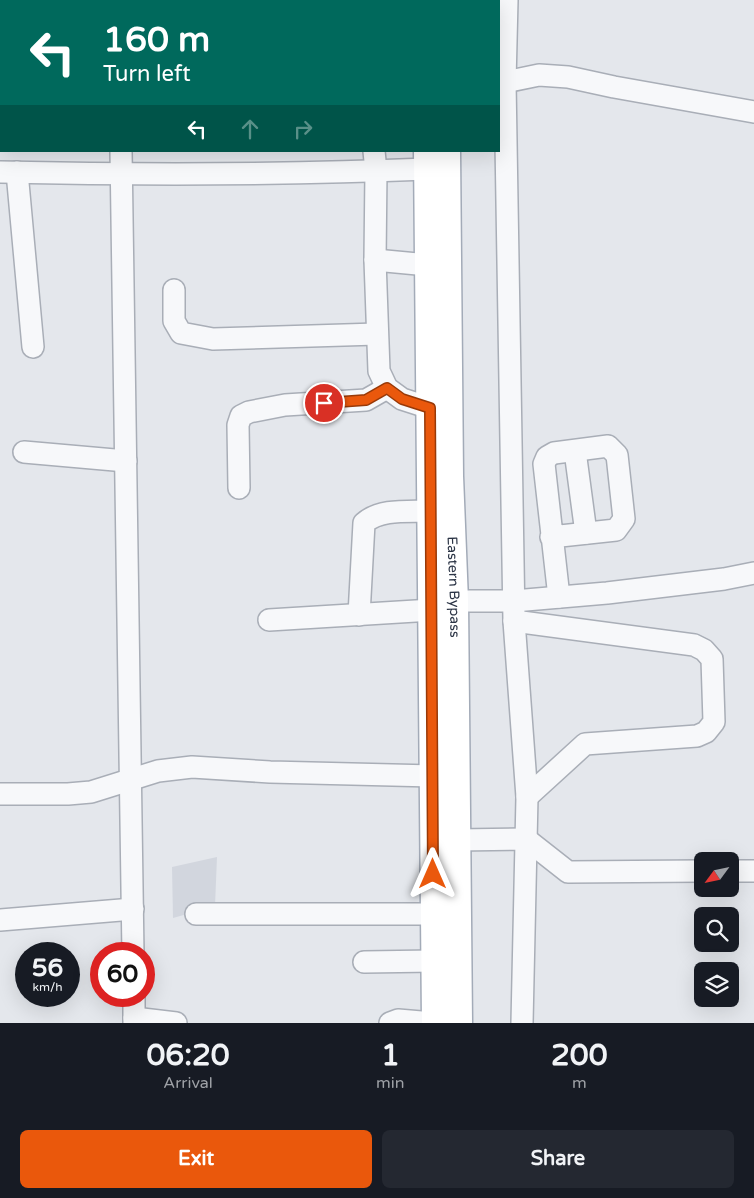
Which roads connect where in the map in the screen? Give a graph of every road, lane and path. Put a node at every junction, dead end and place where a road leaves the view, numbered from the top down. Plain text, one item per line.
1 (507, 0) edge
2 (506, 82) junction
3 (754, 112) edge
4 (502, 137) edge
5 (121, 152) edge
6 (447, 152) edge
7 (427, 160) edge
8 (375, 161) edge
9 (9, 172) edge
10 (121, 174) junction
11 (374, 260) junction
12 (428, 265) junction
13 (174, 290) dead end
14 (377, 334) junction
15 (33, 347) dead end
16 (387, 388) junction
17 (430, 408) junction
18 (575, 450) junction
19 (24, 452) dead end
20 (126, 461) junction
21 (238, 488) dead end
22 (431, 511) junction
23 (586, 534) junction
24 (551, 538) junction
25 (754, 573) edge
26 (559, 597) junction
27 (444, 606) junction
28 (514, 611) junction
29 (359, 615) junction
30 (269, 620) dead end
31 (433, 776) junction
32 (131, 779) junction
33 (0, 794) edge
34 (526, 797) junction
35 (526, 839) junction
36 (457, 840) junction
37 (694, 871) edge
38 (739, 871) edge
39 (754, 871) edge
40 (133, 909) junction
41 (196, 914) dead end
42 (433, 914) junction
43 (0, 920) edge
44 (133, 942) edge
45 (434, 961) junction
46 (364, 962) dead end
47 (134, 1007) edge
48 (134, 1020) edge
49 (176, 1023) edge
50 (390, 1023) edge
51 (434, 1023) edge
52 (459, 1023) edge
53 (522, 1023) edge

1 - 2 street
2 - 3 street
2 - 4 street
4 - 28 street
5 - 10 street
6 - 27 main road, Eastern Bypass
7 - 8 street
7 - 12 main road, Eastern Bypass
8 - 10 street
8 - 11 street
9 - 10 street
9 - 15 street
10 - 20 street
11 - 12 street
11 - 14 street
12 - 17 main road, Eastern Bypass
13 - 14 street
14 - 16 street
16 - 17 street
16 - 21 street
17 - 22 main road, Eastern Bypass
18 - 23 street
18 - 23 street
18 - 24 street
19 - 20 street
20 - 32 street
22 - 27 main road, Eastern Bypass
22 - 29 street
23 - 24 street
24 - 26 street
25 - 26 street
26 - 28 street
27 - 28 street
27 - 29 street
27 - 31 main road, Eastern Bypass
27 - 36 main road, Eastern Bypass
28 - 34 street
28 - 34 street
29 - 30 street
31 - 32 street
31 - 42 main road, Eastern Bypass
32 - 33 street
32 - 40 street
34 - 35 street
35 - 36 street
35 - 37 street
35 - 53 street
36 - 52 main road, Eastern Bypass
38 - 39 street
40 - 43 street
40 - 44 street
41 - 42 street
42 - 45 main road, Eastern Bypass
45 - 46 street
45 - 51 main road, Eastern Bypass
47 - 48 street
48 - 49 street
50 - 51 street

